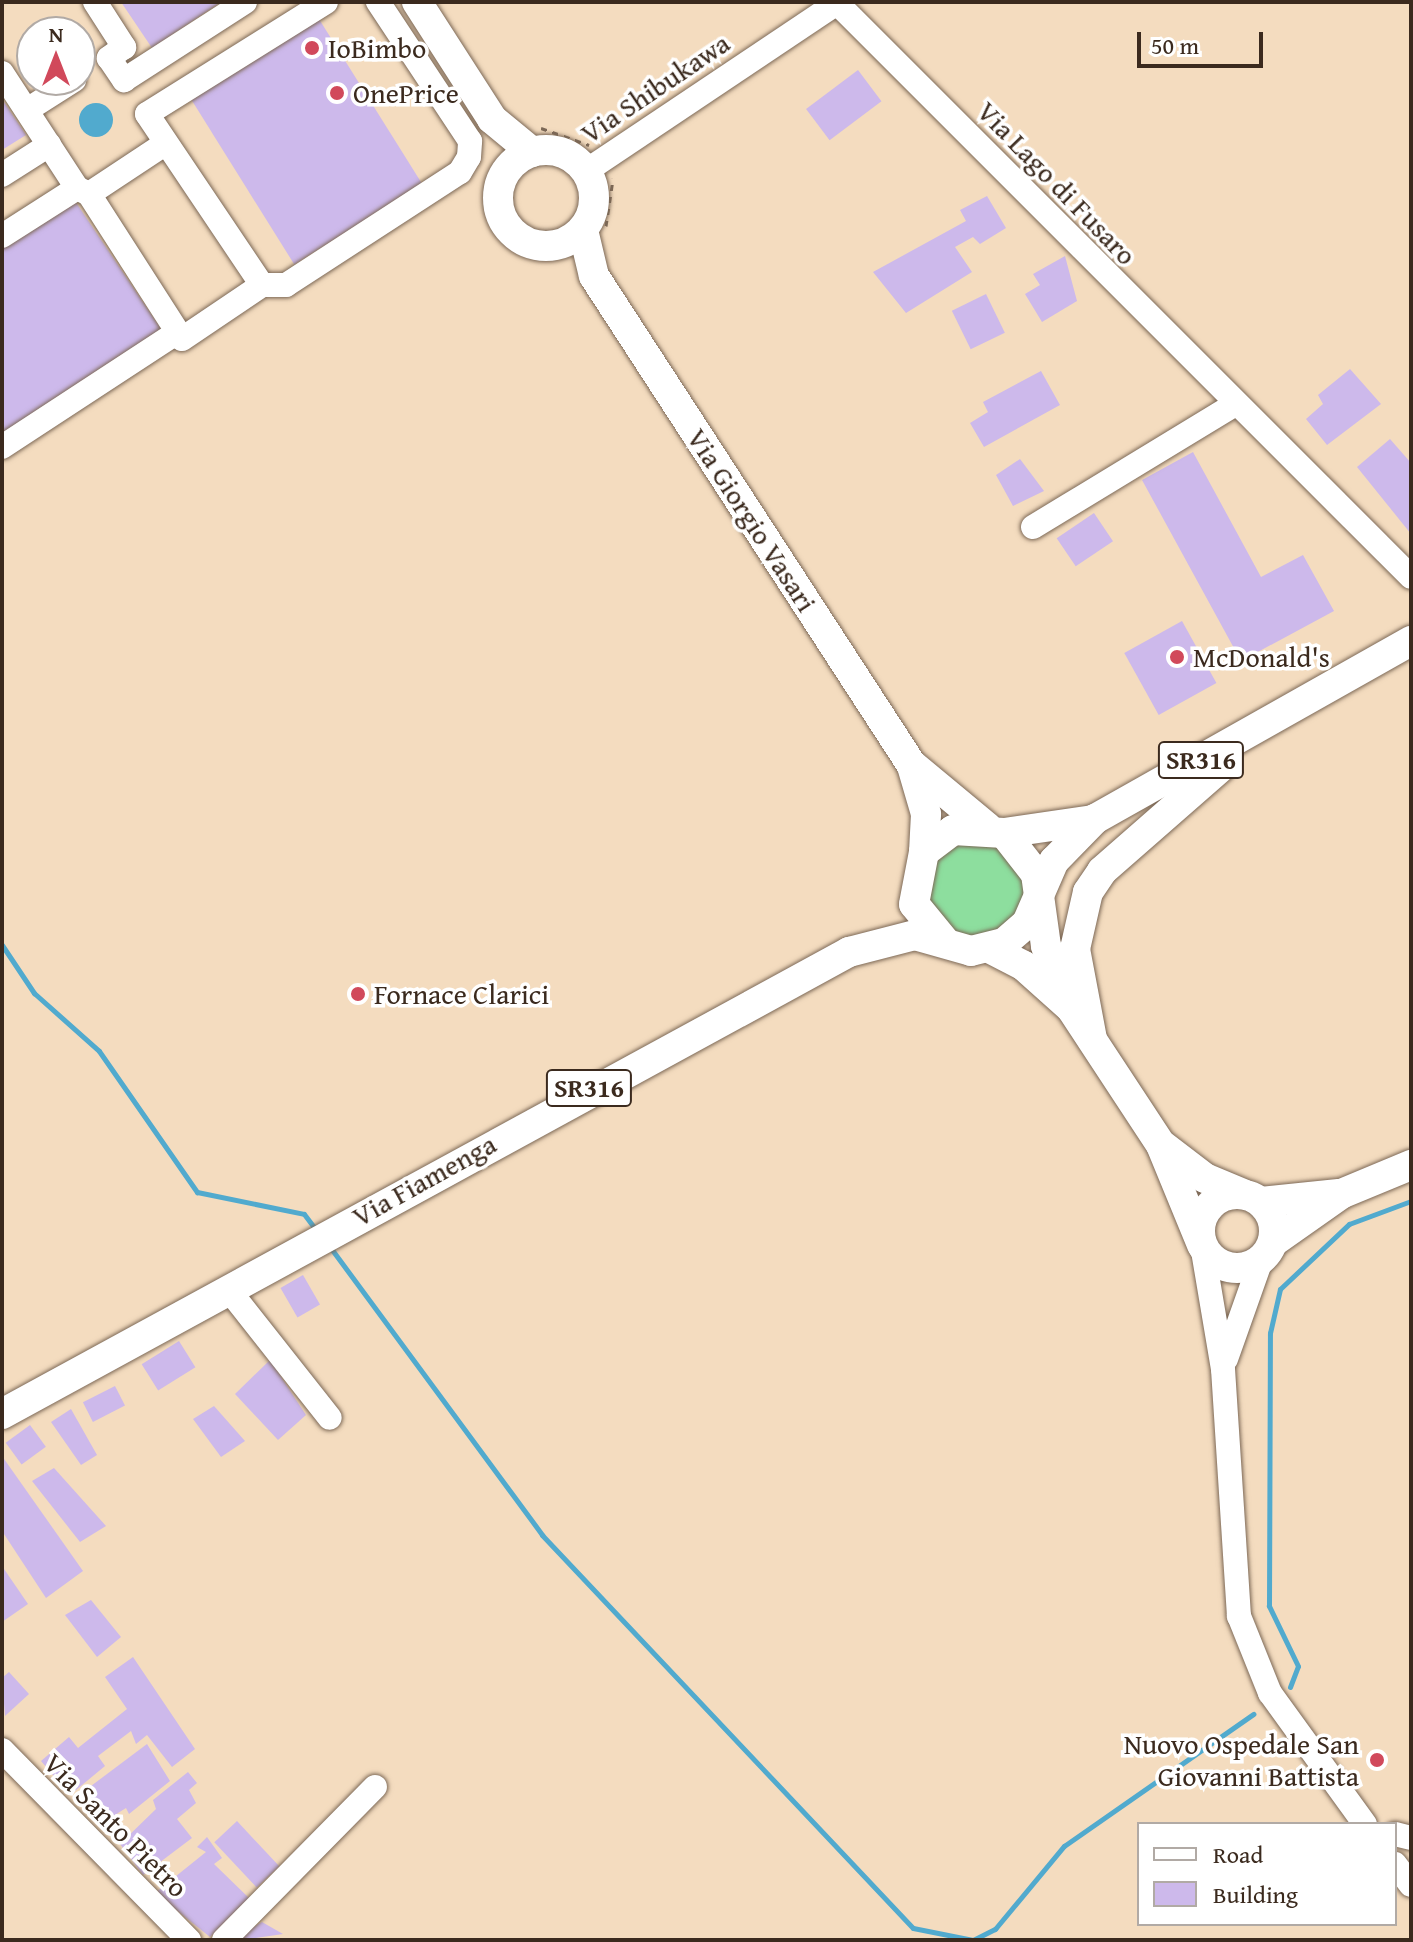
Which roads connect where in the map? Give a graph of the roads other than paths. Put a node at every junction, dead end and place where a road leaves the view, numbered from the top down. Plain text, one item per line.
1 (95, 2) edge
2 (245, 2) edge
3 (326, 2) edge
4 (378, 2) edge
5 (417, 2) edge
6 (837, 2) edge
7 (109, 58) junction
8 (96, 66) edge
9 (2, 73) edge
10 (124, 80) junction
11 (49, 96) edge
12 (27, 110) junction
13 (147, 114) junction
14 (492, 119) junction
15 (532, 139) junction
16 (166, 143) junction
17 (49, 145) junction
18 (589, 159) junction
19 (507, 170) junction
20 (2, 175) edge
21 (83, 191) junction
22 (594, 234) junction
23 (2, 236) edge
24 (556, 246) junction
25 (594, 276) junction
26 (262, 285) junction
27 (178, 332) junction
28 (1234, 405) junction
29 (2, 447) edge
30 (1033, 527) dead end
31 (1411, 577) edge
32 (1411, 641) edge
33 (1308, 700) junction
34 (911, 764) junction
35 (1095, 819) junction
36 (996, 830) junction
37 (924, 852) junction
38 (912, 886) junction
39 (1038, 893) junction
40 (952, 946) junction
41 (991, 949) junction
42 (849, 952) junction
43 (1071, 1008) junction
44 (1092, 1039) junction
45 (1161, 1145) junction
46 (1411, 1165) edge
47 (1341, 1194) junction
48 (1252, 1198) junction
49 (1202, 1245) junction
50 (1267, 1251) junction
51 (228, 1289) junction
52 (1223, 1369) junction
53 (2, 1414) edge
54 (330, 1418) dead end
55 (2, 1750) edge
56 (375, 1787) dead end
57 (1366, 1822) edge
58 (189, 1940) edge
59 (224, 1940) edge

1 - 7 street
2 - 10 street
3 - 13 street
4 - 26 street
5 - 14 main road
6 - 18 street, Via Shibukawa
6 - 28 street, Via Lago di Fusaro
7 - 8 street
7 - 10 street
9 - 12 street
10 - 13 street
11 - 12 street
12 - 17 street
13 - 16 street
14 - 15 main road
14 - 19 main road
15 - 18 main road
15 - 19 main road
16 - 21 street
16 - 26 street
17 - 20 street
17 - 21 street
18 - 22 main road
19 - 24 main road
21 - 23 street
21 - 27 street
22 - 24 main road
22 - 25 main road, Via Giorgio Vasari
24 - 25 main road, Via Giorgio Vasari
25 - 34 main road, Via Giorgio Vasari
26 - 27 street
27 - 29 street
28 - 30 street
28 - 31 street, Via Lago di Fusaro
32 - 33 main road, SR316
33 - 35 main road, SR316
33 - 44 main road
34 - 36 main road, Via Giorgio Vasari
34 - 37 main road, Via Giorgio Vasari
35 - 36 main road, SR316
35 - 39 main road, SR316
36 - 37 main road, SR316
36 - 39 main road
37 - 38 main road, Via Fiamenga / SR316
38 - 40 main road
38 - 42 main road, Via Fiamenga / SR316
39 - 41 main road, SR316
39 - 43 main road
40 - 41 main road, Via Fiamenga / SR316
40 - 42 main road, Via Fiamenga / SR316
41 - 43 main road
42 - 51 main road, Via Fiamenga / SR316
43 - 44 main road
44 - 45 main road
45 - 48 main road
45 - 49 main road
46 - 47 main road
47 - 48 main road
47 - 50 main road
48 - 49 main road
48 - 50 main road
49 - 50 main road
49 - 52 street
50 - 52 street
51 - 53 main road, Via Fiamenga / SR316
51 - 54 street
52 - 57 street
55 - 58 street, Via Santo Pietro
56 - 59 street

